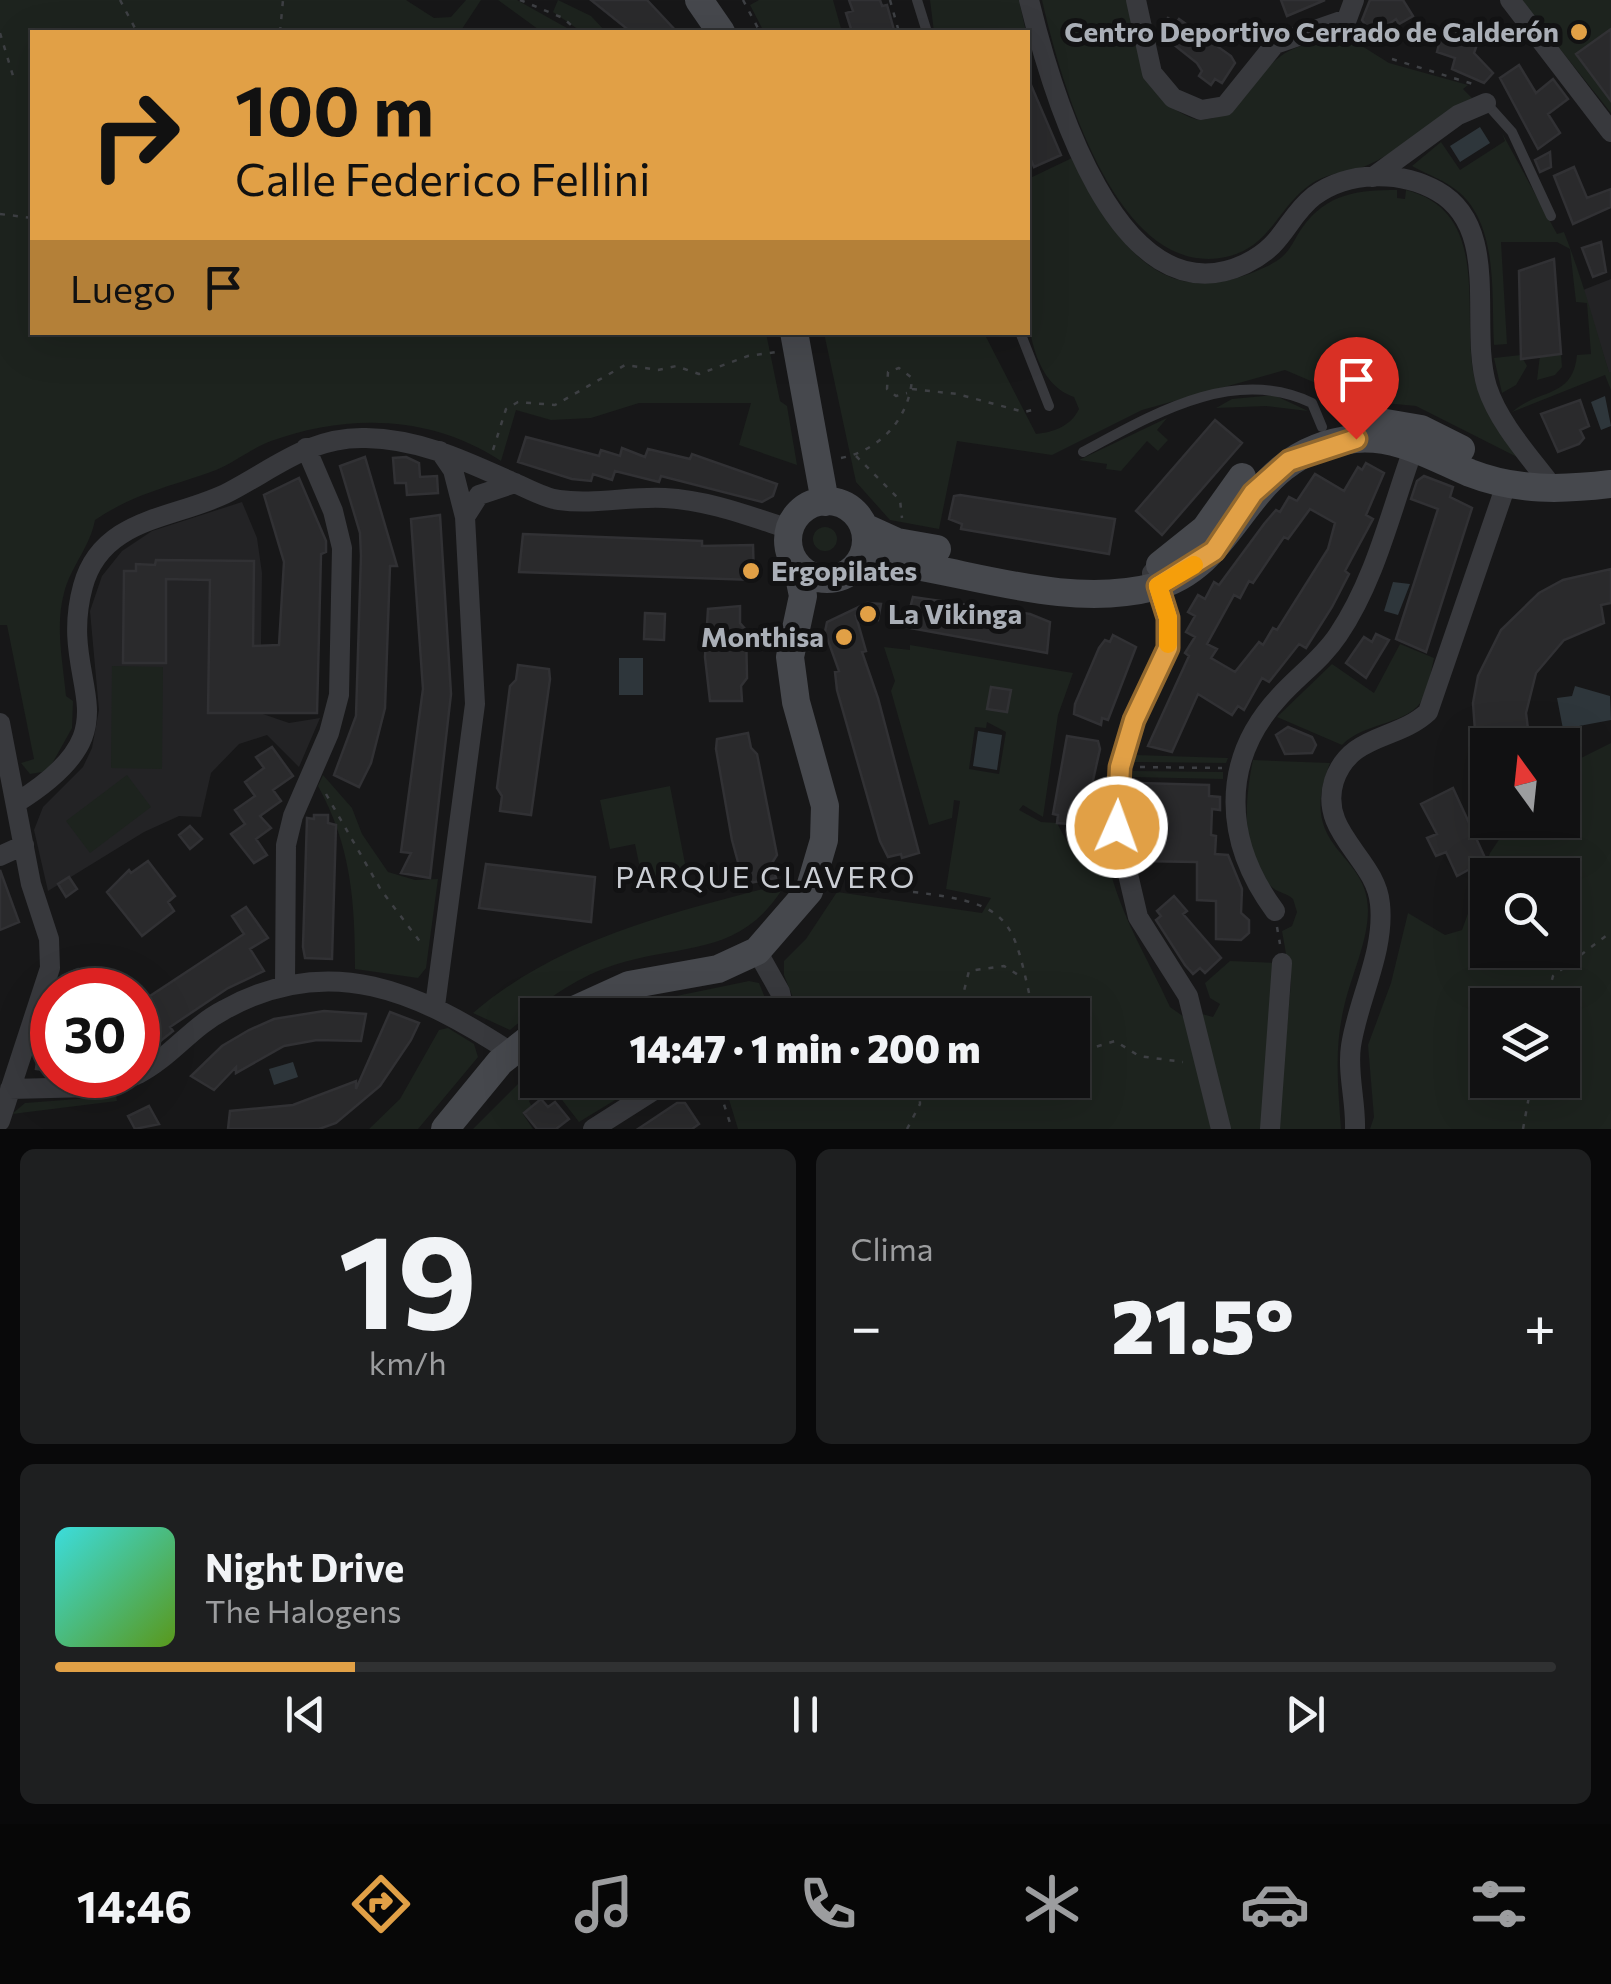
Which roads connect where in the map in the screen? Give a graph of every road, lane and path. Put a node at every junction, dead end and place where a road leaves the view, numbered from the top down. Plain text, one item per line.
1 (120, 0) edge
2 (283, 0) edge
3 (520, 0) edge
4 (699, 0) edge
5 (742, 0) edge
6 (890, 0) edge
7 (917, 0) edge
8 (1029, 0) edge
9 (1136, 0) edge
10 (1354, 0) edge
11 (1510, 0) edge
12 (136, 30) edge
13 (280, 30) edge
14 (577, 30) edge
15 (719, 30) edge
16 (759, 30) edge
17 (898, 30) edge
18 (926, 30) edge
19 (0, 33) edge
20 (1392, 59) dead end
21 (14, 79) dead end
22 (1486, 103) junction
23 (1611, 132) edge
24 (1373, 177) junction
25 (0, 214) edge
26 (1550, 216) dead end
27 (30, 218) edge
28 (1021, 335) edge
29 (795, 339) edge
30 (909, 391) junction
31 (1048, 406) joint
32 (1322, 427) junction
33 (1417, 438) junction
34 (306, 448) junction
35 (440, 450) junction
36 (1082, 452) dead end
37 (856, 455) junction
38 (820, 462) junction
39 (478, 467) junction
40 (514, 482) junction
41 (1506, 482) junction
42 (1611, 484) edge
43 (1554, 489) junction
44 (459, 492) junction
45 (825, 502) junction
46 (464, 517) junction
47 (864, 527) junction
48 (789, 529) junction
49 (898, 542) junction
50 (862, 558) junction
51 (798, 567) junction
52 (1154, 579) junction
53 (829, 580) junction
54 (802, 596) junction
55 (0, 723) edge
56 (1134, 766) dead end
57 (1224, 768) dead end
58 (319, 783) dead end
59 (16, 803) junction
60 (24, 845) junction
61 (0, 856) edge
62 (913, 892) dead end
63 (1275, 911) joint
64 (1611, 932) edge
65 (757, 951) junction
66 (428, 952) dead end
67 (1282, 964) joint
68 (1026, 980) junction
69 (285, 983) junction
70 (1550, 988) edge
71 (601, 998) edge
72 (781, 998) edge
73 (962, 998) edge
74 (1030, 998) edge
75 (435, 1006) junction
76 (520, 1047) edge
77 (1090, 1049) edge
78 (512, 1053) junction
79 (1204, 1059) junction
80 (160, 1063) edge
81 (10, 1089) junction
82 (30, 1089) edge
83 (642, 1098) edge
84 (722, 1098) edge
85 (920, 1098) edge
86 (1529, 1098) edge
87 (0, 1120) edge
88 (445, 1129) edge
89 (593, 1129) edge
90 (732, 1129) edge
91 (906, 1129) edge
92 (1221, 1129) edge
93 (1270, 1129) edge
94 (1356, 1129) edge
95 (1523, 1129) edge

1 - 12 path
2 - 13 path
3 - 14 path
4 - 15 street
5 - 16 path
6 - 17 path
7 - 18 lane
8 - 24 street
9 - 10 street
11 - 23 street
19 - 21 path
20 - 22 path
22 - 24 street
22 - 26 lane
24 - 43 street
25 - 27 path
28 - 31 lane
29 - 38 street
29 - 39 path
30 - 30 path
30 - 31 path
30 - 37 path
32 - 33 street
32 - 36 lane
32 - 52 street
33 - 41 street
33 - 52 street
33 - 63 street
34 - 35 street
34 - 59 street
34 - 69 street
35 - 39 street
35 - 44 street
37 - 38 path
37 - 49 path
38 - 45 street
39 - 40 street
39 - 44 street
39 - 46 street
40 - 46 street
40 - 48 street
41 - 43 street
41 - 94 street
42 - 43 street
44 - 46 street
45 - 47 street
45 - 48 street
46 - 75 street
47 - 49 street
47 - 50 street
48 - 51 street
49 - 52 street
50 - 52 street
50 - 53 street
51 - 53 street
51 - 54 street
52 - 79 street
53 - 54 street
54 - 65 street
55 - 59 street
56 - 57 path
58 - 66 path
59 - 60 street
60 - 61 street
60 - 81 street
62 - 68 path
63 - 67 path
64 - 70 path
65 - 71 street
65 - 72 street
67 - 93 street
68 - 73 path
68 - 74 path
69 - 75 street
69 - 80 street
75 - 78 street
76 - 78 street
77 - 79 path
78 - 88 street
79 - 92 street
81 - 82 street
81 - 87 street
83 - 89 street
84 - 90 path
85 - 91 path
86 - 95 path

